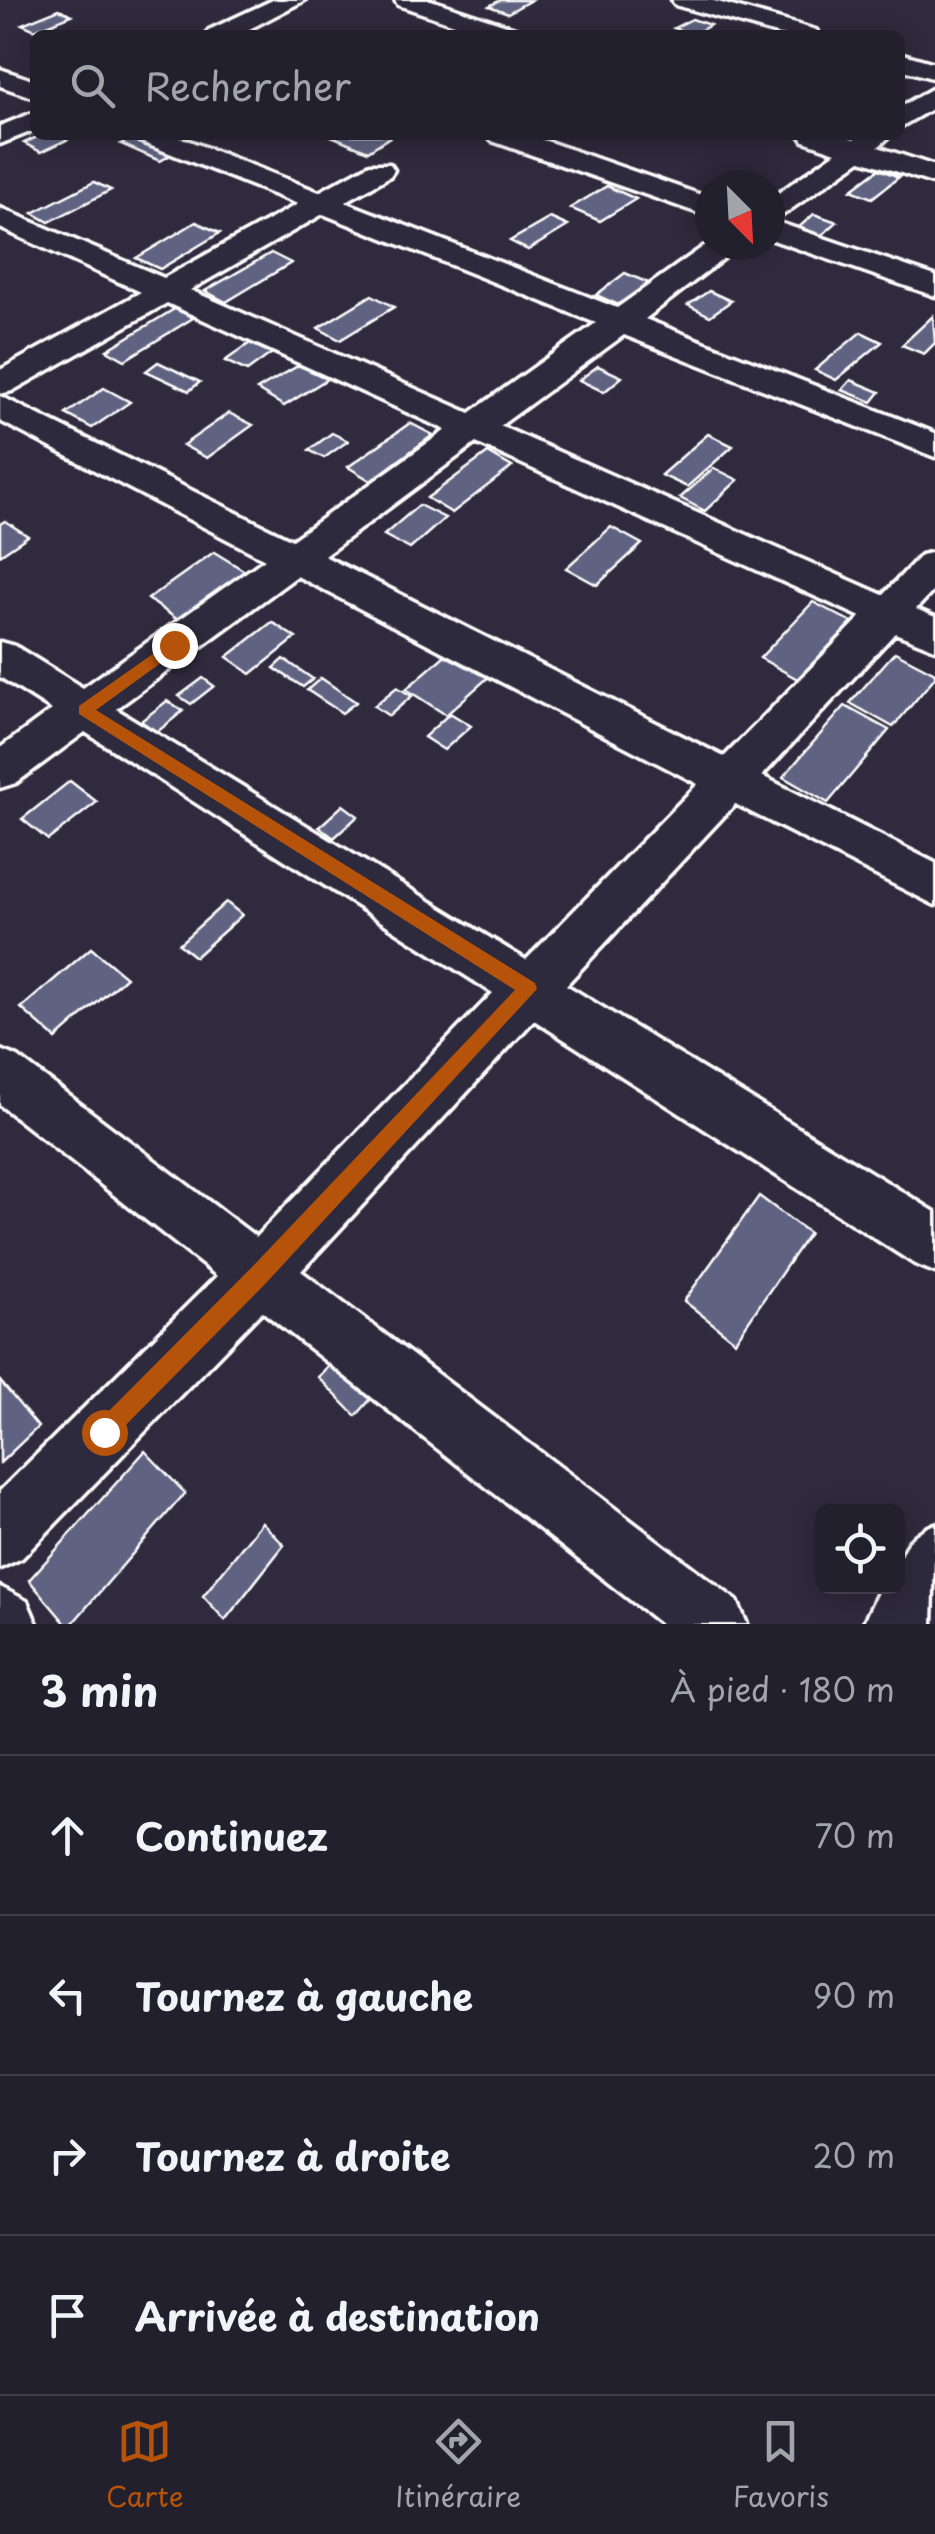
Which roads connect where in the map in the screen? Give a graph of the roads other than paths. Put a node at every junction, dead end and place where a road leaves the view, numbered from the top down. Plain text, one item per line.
1 (292, 0) edge
2 (407, 0) edge
3 (684, 0) edge
4 (229, 30) edge
5 (497, 30) edge
6 (789, 30) edge
7 (905, 63) edge
8 (935, 72) edge
9 (0, 77) edge
10 (30, 88) edge
11 (935, 95) edge
12 (905, 116) edge
13 (30, 122) edge
14 (0, 136) edge
15 (161, 140) edge
16 (516, 140) edge
17 (867, 142) edge
18 (380, 170) dead end
19 (935, 174) edge
20 (785, 202) edge
21 (695, 203) edge
22 (321, 204) junction
23 (0, 217) edge
24 (785, 234) edge
25 (705, 260) edge
26 (935, 287) edge
27 (166, 291) junction
28 (620, 322) junction
29 (0, 384) edge
30 (0, 406) edge
31 (474, 428) junction
32 (935, 446) edge
33 (295, 558) junction
34 (935, 565) edge
35 (889, 613) junction
36 (935, 634) edge
37 (0, 658) edge
38 (84, 710) junction
39 (0, 771) edge
40 (729, 780) junction
41 (935, 886) edge
42 (528, 989) junction
43 (0, 1074) edge
44 (935, 1244) edge
45 (259, 1274) junction
46 (0, 1536) edge
47 (935, 1556) edge
48 (714, 1624) edge
49 (896, 1624) edge

1 - 4 street
2 - 5 street
3 - 6 street
7 - 8 street
9 - 10 street
11 - 12 street
13 - 14 street
15 - 22 street
16 - 21 street
17 - 19 street
17 - 20 street
18 - 22 street
22 - 27 street
22 - 28 street
23 - 27 street
24 - 26 street
25 - 28 street
27 - 29 street
27 - 31 street
28 - 31 street
28 - 32 street
30 - 33 street
31 - 33 street
31 - 35 street
33 - 38 street
33 - 40 street
34 - 35 street
35 - 36 street
35 - 40 street
37 - 38 street
38 - 39 street
38 - 42 street
40 - 41 street
40 - 42 street
42 - 44 street
42 - 45 street
43 - 45 street
45 - 46 street
45 - 48 street
47 - 49 street

